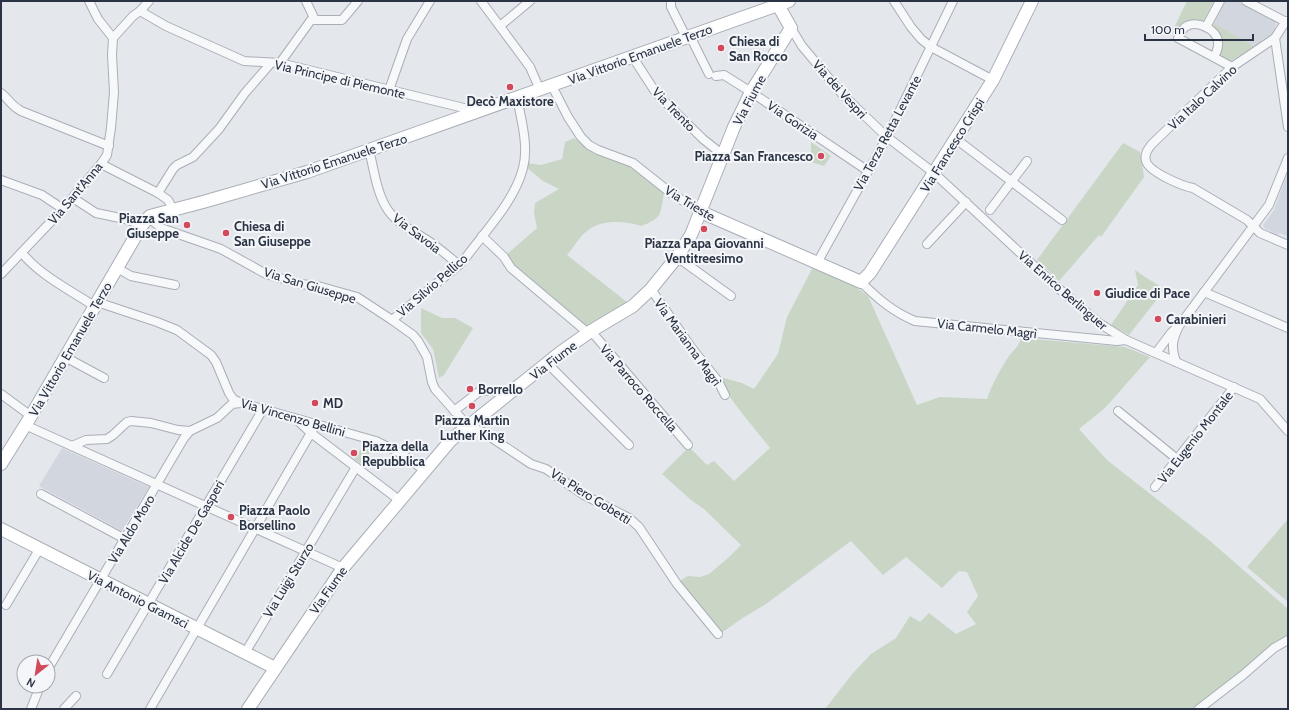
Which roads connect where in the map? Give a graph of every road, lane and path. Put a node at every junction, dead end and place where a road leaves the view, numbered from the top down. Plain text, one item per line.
1 (89, 1) edge
2 (149, 1) edge
3 (306, 1) edge
4 (358, 1) edge
5 (430, 1) edge
6 (481, 1) edge
7 (530, 1) edge
8 (671, 1) edge
9 (894, 1) edge
10 (953, 1) edge
11 (1032, 1) edge
12 (1220, 1) edge
13 (1246, 1) edge
14 (784, 3) edge
15 (140, 11) junction
16 (315, 20) junction
17 (1287, 22) edge
18 (500, 26) junction
19 (1206, 27) junction
20 (791, 28) junction
21 (688, 37) junction
22 (113, 38) junction
23 (1275, 38) junction
24 (931, 47) junction
25 (632, 56) junction
26 (1214, 57) junction
27 (271, 63) junction
28 (280, 63) junction
29 (1232, 67) junction
30 (993, 80) junction
31 (552, 86) junction
32 (389, 90) junction
33 (540, 90) junction
34 (1, 92) edge
35 (751, 92) junction
36 (517, 98) junction
37 (478, 111) junction
38 (1288, 127) edge
39 (887, 137) junction
40 (956, 139) junction
41 (109, 146) junction
42 (369, 150) junction
43 (722, 155) junction
44 (1288, 158) edge
45 (1026, 161) dead end
46 (101, 164) junction
47 (868, 171) junction
48 (934, 173) junction
49 (1, 180) edge
50 (1012, 181) junction
51 (158, 193) junction
52 (73, 198) junction
53 (966, 202) junction
54 (63, 209) junction
55 (173, 209) junction
56 (990, 210) dead end
57 (701, 212) junction
58 (150, 216) junction
59 (1062, 220) dead end
60 (142, 225) junction
61 (1253, 227) junction
62 (482, 236) junction
63 (927, 244) dead end
64 (1288, 245) edge
65 (22, 253) junction
66 (677, 257) junction
67 (817, 263) junction
68 (458, 265) junction
69 (117, 268) junction
70 (1, 274) edge
71 (861, 282) junction
72 (175, 285) dead end
73 (651, 290) junction
74 (1204, 292) junction
75 (731, 296) dead end
76 (97, 302) junction
77 (392, 320) junction
78 (1179, 326) junction
79 (1288, 328) edge
80 (589, 332) junction
81 (1126, 340) junction
82 (1156, 353) junction
83 (65, 357) junction
84 (1176, 362) junction
85 (547, 363) junction
86 (104, 378) dead end
87 (1234, 387) junction
88 (1, 394) edge
89 (509, 394) junction
90 (725, 395) dead end
91 (241, 403) junction
92 (263, 409) junction
93 (454, 411) junction
94 (1118, 411) dead end
95 (294, 418) junction
96 (28, 420) junction
97 (316, 424) junction
98 (468, 426) junction
99 (190, 431) junction
100 (1288, 431) edge
101 (311, 433) junction
102 (629, 445) dead end
103 (688, 445) dead end
104 (72, 446) junction
105 (1177, 459) junction
106 (1, 464) edge
107 (356, 467) junction
108 (424, 470) junction
109 (158, 484) junction
110 (1155, 487) dead end
111 (42, 494) dead end
112 (399, 500) junction
113 (206, 506) junction
114 (1, 529) edge
115 (256, 529) junction
116 (125, 539) junction
117 (40, 548) junction
118 (306, 551) junction
119 (343, 568) junction
120 (101, 580) junction
121 (149, 604) junction
122 (6, 605) dead end
123 (197, 629) junction
124 (718, 634) dead end
125 (1288, 640) edge
126 (245, 653) junction
127 (56, 655) edge
128 (275, 668) junction
129 (107, 674) dead end
130 (37, 694) edge
131 (76, 696) dead end
132 (31, 709) edge
133 (64, 709) edge
134 (150, 709) edge
135 (248, 709) edge
136 (1199, 709) edge

1 - 22 street
2 - 15 street
3 - 16 street
4 - 16 street
5 - 32 street
6 - 18 street
7 - 18 street
8 - 21 street, Via Gorizia
9 - 24 street
10 - 24 street, Via Terza Retta Levante
11 - 30 street, Via Francesco Crispi
12 - 19 street
13 - 17 street
14 - 20 street
14 - 21 street, Via Vittorio Emanuele Terzo
15 - 22 street
15 - 27 street, Via Principe di Piemonte
16 - 28 street
17 - 23 street, Via Italo Calvino
18 - 33 street
19 - 26 street
19 - 26 street
20 - 35 street, Via Fiume
20 - 39 street, Via dei Vespri
21 - 25 street, Via Vittorio Emanuele Terzo
21 - 35 street, Via Gorizia
22 - 41 street, Via Sant'Anna
23 - 29 street, Via Italo Calvino
23 - 38 street
24 - 30 street
24 - 39 street, Via Terza Retta Levante
25 - 31 street, Via Vittorio Emanuele Terzo
25 - 43 street, Via Trento
26 - 29 street
27 - 28 street, Via Principe di Piemonte
27 - 51 street
28 - 32 street, Via Principe di Piemonte
29 - 61 street, Via Italo Calvino
30 - 40 street, Via Francesco Crispi
31 - 33 street, Via Vittorio Emanuele Terzo
31 - 57 street, Via Trieste
32 - 37 street, Via Principe di Piemonte
33 - 36 street, Via Vittorio Emanuele Terzo
34 - 41 street
35 - 43 street, Via Fiume
35 - 47 street, Via Gorizia
36 - 37 street, Via Vittorio Emanuele Terzo
36 - 62 street, Via Silvio Pellico
37 - 42 street, Via Vittorio Emanuele Terzo
39 - 47 street, Via Terza Retta Levante
39 - 48 street, Via dei Vespri
40 - 48 street, Via Francesco Crispi
40 - 50 street
41 - 46 street, Via Sant'Anna
42 - 55 street, Via Vittorio Emanuele Terzo
42 - 68 street, Via Savoia
43 - 57 street, Via Fiume
44 - 61 street
45 - 50 street
46 - 51 street
46 - 52 street, Via Sant'Anna
47 - 67 street, Via Terza Retta Levante
48 - 53 street, Via Enrico Berlinguer
48 - 71 street, Via Francesco Crispi
49 - 54 street
50 - 56 street
50 - 59 street
51 - 55 street
52 - 54 street, Via Sant'Anna
52 - 60 street
53 - 63 street
53 - 81 street, Via Enrico Berlinguer
54 - 65 street, Via Sant'Anna
55 - 58 street, Via Vittorio Emanuele Terzo
57 - 66 street, Via Fiume
57 - 67 street, Via Trieste
58 - 60 street, Via Vittorio Emanuele Terzo
58 - 77 street, Via San Giuseppe
60 - 69 street, Via Vittorio Emanuele Terzo
61 - 64 street
61 - 74 street
62 - 68 street, Via Silvio Pellico
62 - 80 street, Via Parroco Roccella
65 - 70 street, Via Sant'Anna
65 - 76 street, Via Vincenzo Bellini
66 - 73 street, Via Fiume
66 - 75 street
67 - 71 street, Via Trieste
68 - 77 street, Via Silvio Pellico
69 - 72 street
69 - 76 street, Via Vittorio Emanuele Terzo
71 - 81 street, Via Carmelo Magrì
73 - 80 street, Via Fiume
73 - 90 street, Via Marianna Magrì
74 - 78 street
74 - 79 street
76 - 83 street, Via Vittorio Emanuele Terzo
76 - 91 street, Via Vincenzo Bellini
77 - 93 street, Via San Giuseppe
78 - 82 street
78 - 84 street
80 - 85 street, Via Fiume
80 - 103 street, Via Parroco Roccella
81 - 82 street, Via Enrico Berlinguer
82 - 84 street, Via Enrico Berlinguer
83 - 86 street
83 - 96 street, Via Vittorio Emanuele Terzo
84 - 87 street, Via Enrico Berlinguer
85 - 89 street, Via Fiume
85 - 102 street
87 - 100 street, Via Enrico Berlinguer
87 - 105 street, Via Eugenio Montale
88 - 96 street
89 - 93 street
89 - 98 street, Via Fiume
91 - 92 street, Via Vincenzo Bellini
91 - 99 street
92 - 95 street, Via Vincenzo Bellini
92 - 113 street, Via Alcide De Gasperi
93 - 98 street, Via San Giuseppe
94 - 105 street
95 - 97 street, Via Vincenzo Bellini
95 - 101 street
96 - 104 street
96 - 106 street, Via Vittorio Emanuele Terzo
97 - 101 street
97 - 108 street, Via Vincenzo Bellini
98 - 108 street, Via Fiume
98 - 124 street, Via Piero Gobetti
99 - 104 street
99 - 109 street, Via Aldo Moro
101 - 107 street
101 - 115 street
104 - 109 street
105 - 110 street, Via Eugenio Montale
107 - 112 street
107 - 118 street, Via Luigi Sturzo
108 - 112 street, Via Fiume
109 - 113 street
109 - 116 street, Via Aldo Moro
111 - 116 street
112 - 119 street, Via Fiume
113 - 115 street
113 - 121 street, Via Alcide De Gasperi
114 - 117 street, Via Antonio Gramsci
115 - 118 street
115 - 123 street
116 - 120 street, Via Aldo Moro
117 - 120 street, Via Antonio Gramsci
117 - 122 street
118 - 119 street
118 - 126 street, Via Luigi Sturzo
119 - 128 street, Via Fiume
120 - 121 street, Via Antonio Gramsci
120 - 127 street, Via Aldo Moro
121 - 123 street, Via Antonio Gramsci
121 - 129 street, Via Alcide De Gasperi
123 - 126 street, Via Antonio Gramsci
123 - 134 street
125 - 136 street
126 - 128 street, Via Antonio Gramsci
128 - 135 street, Via Fiume
130 - 132 street
131 - 133 street

